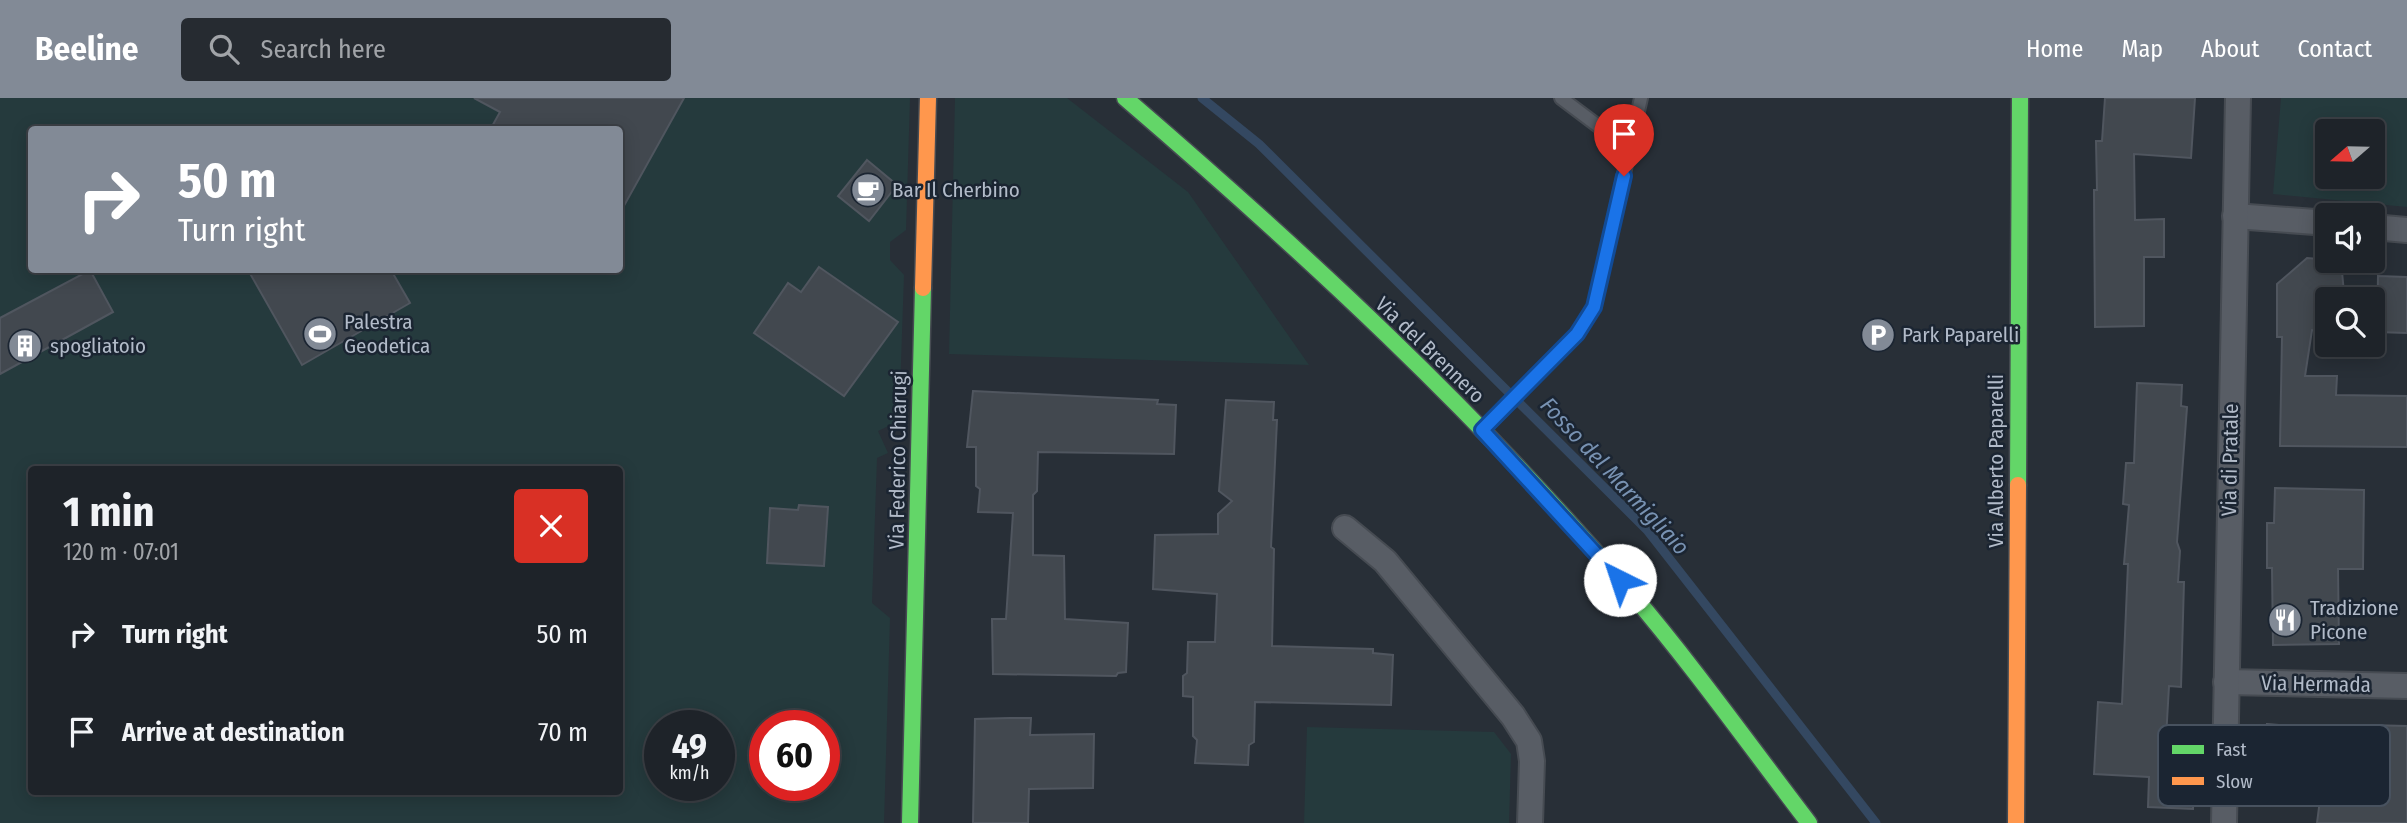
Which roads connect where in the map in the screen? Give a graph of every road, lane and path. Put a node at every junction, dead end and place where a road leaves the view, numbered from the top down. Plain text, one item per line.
1 (928, 98) edge
2 (1125, 98) edge
3 (1561, 98) edge
4 (1641, 98) edge
5 (2020, 98) edge
6 (2238, 98) edge
7 (1630, 150) junction
8 (2235, 216) junction
9 (2315, 222) edge
10 (2385, 228) edge
11 (2407, 230) edge
12 (1482, 430) junction
13 (1345, 527) dead end
14 (2226, 682) junction
15 (2407, 686) edge
16 (2225, 725) edge
17 (910, 823) edge
18 (1530, 823) edge
19 (1808, 823) edge
20 (2016, 823) edge

1 - 17 main road, Via Federico Chiarugi
2 - 12 main road, Via del Brennero
3 - 7 lane
4 - 7 lane
5 - 20 main road, Via Alberto Paparelli
6 - 8 street, Via di Pratale
7 - 12 lane
8 - 9 street
8 - 14 street, Via di Pratale
10 - 11 street
12 - 19 main road, Via del Brennero
13 - 18 street
14 - 15 street, Via Hermada
14 - 16 street, Via di Pratale

